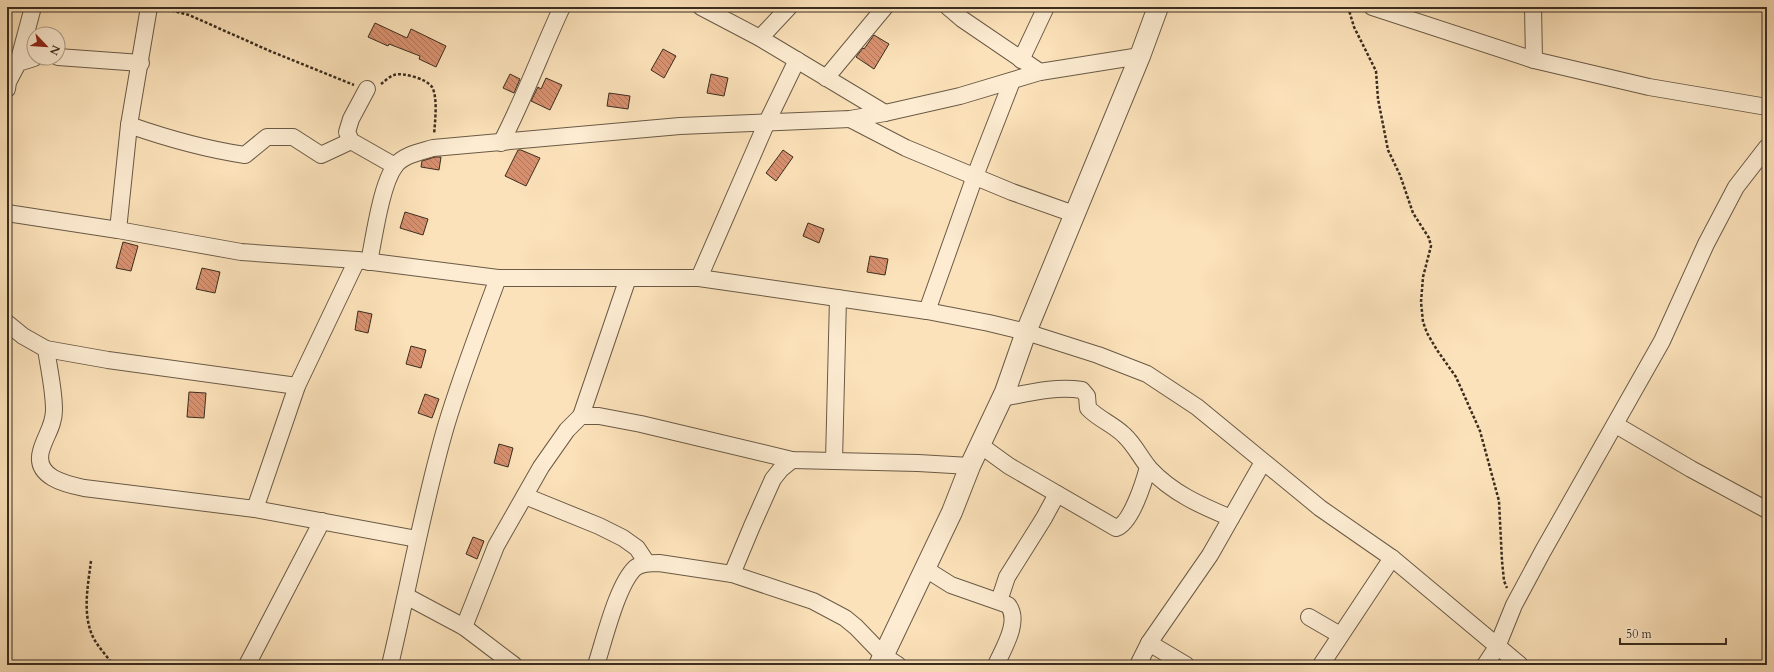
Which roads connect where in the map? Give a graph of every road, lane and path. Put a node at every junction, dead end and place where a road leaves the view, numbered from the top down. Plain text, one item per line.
1 (33, 7) edge
2 (149, 7) edge
3 (156, 7) edge
4 (562, 7) edge
5 (701, 7) edge
6 (790, 7) edge
7 (885, 7) edge
8 (948, 7) edge
9 (1046, 7) edge
10 (1158, 7) edge
11 (1348, 7) edge
12 (1372, 7) edge
13 (1533, 7) edge
14 (760, 38) junction
15 (1140, 56) junction
16 (66, 58) edge
17 (26, 60) edge
18 (797, 60) junction
19 (1021, 60) junction
20 (1534, 60) junction
21 (18, 63) junction
22 (141, 63) junction
23 (1040, 72) junction
24 (826, 78) junction
25 (1012, 81) junction
26 (7, 89) edge
27 (367, 89) junction
28 (1767, 107) edge
29 (885, 113) junction
30 (850, 119) junction
31 (767, 122) junction
32 (129, 125) junction
33 (351, 141) junction
34 (501, 143) junction
35 (1767, 147) edge
36 (433, 148) junction
37 (1761, 165) edge
38 (395, 166) junction
39 (975, 176) junction
40 (7, 213) edge
41 (1074, 214) junction
42 (118, 230) junction
43 (363, 261) junction
44 (498, 278) junction
45 (628, 278) junction
46 (699, 278) junction
47 (838, 298) junction
48 (927, 311) junction
49 (7, 323) edge
50 (1026, 332) junction
51 (46, 349) junction
52 (297, 386) junction
53 (1002, 398) junction
54 (581, 416) junction
55 (1616, 425) junction
56 (980, 445) junction
57 (792, 460) junction
58 (834, 461) junction
59 (1263, 462) junction
60 (970, 466) junction
61 (1148, 467) junction
62 (1057, 494) junction
63 (525, 496) junction
64 (255, 509) junction
65 (1767, 510) edge
66 (1231, 518) junction
67 (322, 521) junction
68 (417, 539) junction
69 (1392, 558) junction
70 (91, 561) dead end
71 (648, 563) junction
72 (924, 568) junction
73 (732, 574) junction
74 (406, 596) junction
75 (999, 601) junction
76 (1514, 605) junction
77 (1309, 617) dead end
78 (464, 627) junction
79 (1340, 635) junction
80 (1149, 644) junction
81 (1497, 648) junction
82 (887, 662) edge
83 (113, 665) edge
84 (247, 665) edge
85 (390, 665) edge
86 (514, 665) edge
87 (596, 665) edge
88 (996, 665) edge
89 (1138, 665) edge
90 (1186, 665) edge
91 (1321, 665) edge
92 (1485, 665) edge
93 (1520, 665) edge

1 - 21 street
2 - 22 street
3 - 27 path
4 - 34 street
5 - 14 street
6 - 14 street
7 - 24 street
8 - 19 street
9 - 19 street
10 - 15 street
11 - 76 path
12 - 20 street
13 - 20 street
14 - 18 street
15 - 23 street
15 - 41 street
16 - 22 street
17 - 21 street
18 - 24 street
18 - 31 street
19 - 23 street
20 - 28 street
21 - 26 street
22 - 32 street
23 - 25 street
24 - 29 street
25 - 29 street
25 - 39 street
27 - 33 street
27 - 36 path
29 - 30 street
30 - 31 street
30 - 39 street
31 - 34 street
31 - 46 street
32 - 33 street
32 - 42 street
33 - 38 street
34 - 36 street
35 - 37 street
36 - 38 street
37 - 55 street
38 - 43 street
39 - 41 street
39 - 48 street
40 - 42 street
41 - 50 street
42 - 43 street
43 - 44 street
43 - 52 street
44 - 45 street
44 - 68 street
45 - 46 street
45 - 54 street
46 - 47 street
47 - 48 street
47 - 58 street
48 - 50 street
49 - 51 street
50 - 53 street
50 - 59 street
51 - 52 street
51 - 64 street
52 - 64 street
53 - 56 street
53 - 61 street
54 - 57 street
54 - 63 street
55 - 65 street
55 - 76 street
56 - 60 street
56 - 62 street
57 - 58 street
57 - 73 street
58 - 60 street
59 - 66 street
59 - 69 street
60 - 72 street
61 - 62 street
61 - 66 street
62 - 75 street
63 - 71 street
63 - 78 street
64 - 67 street
66 - 80 street
67 - 68 street
67 - 84 street
68 - 74 street
69 - 79 street
69 - 81 street
70 - 83 path
71 - 73 street
71 - 87 street
72 - 75 street
72 - 82 street
73 - 82 street
74 - 78 street
74 - 85 street
75 - 88 street
76 - 81 street
77 - 79 street
78 - 86 street
79 - 91 street
80 - 89 street
80 - 90 street
81 - 92 street
81 - 93 street

